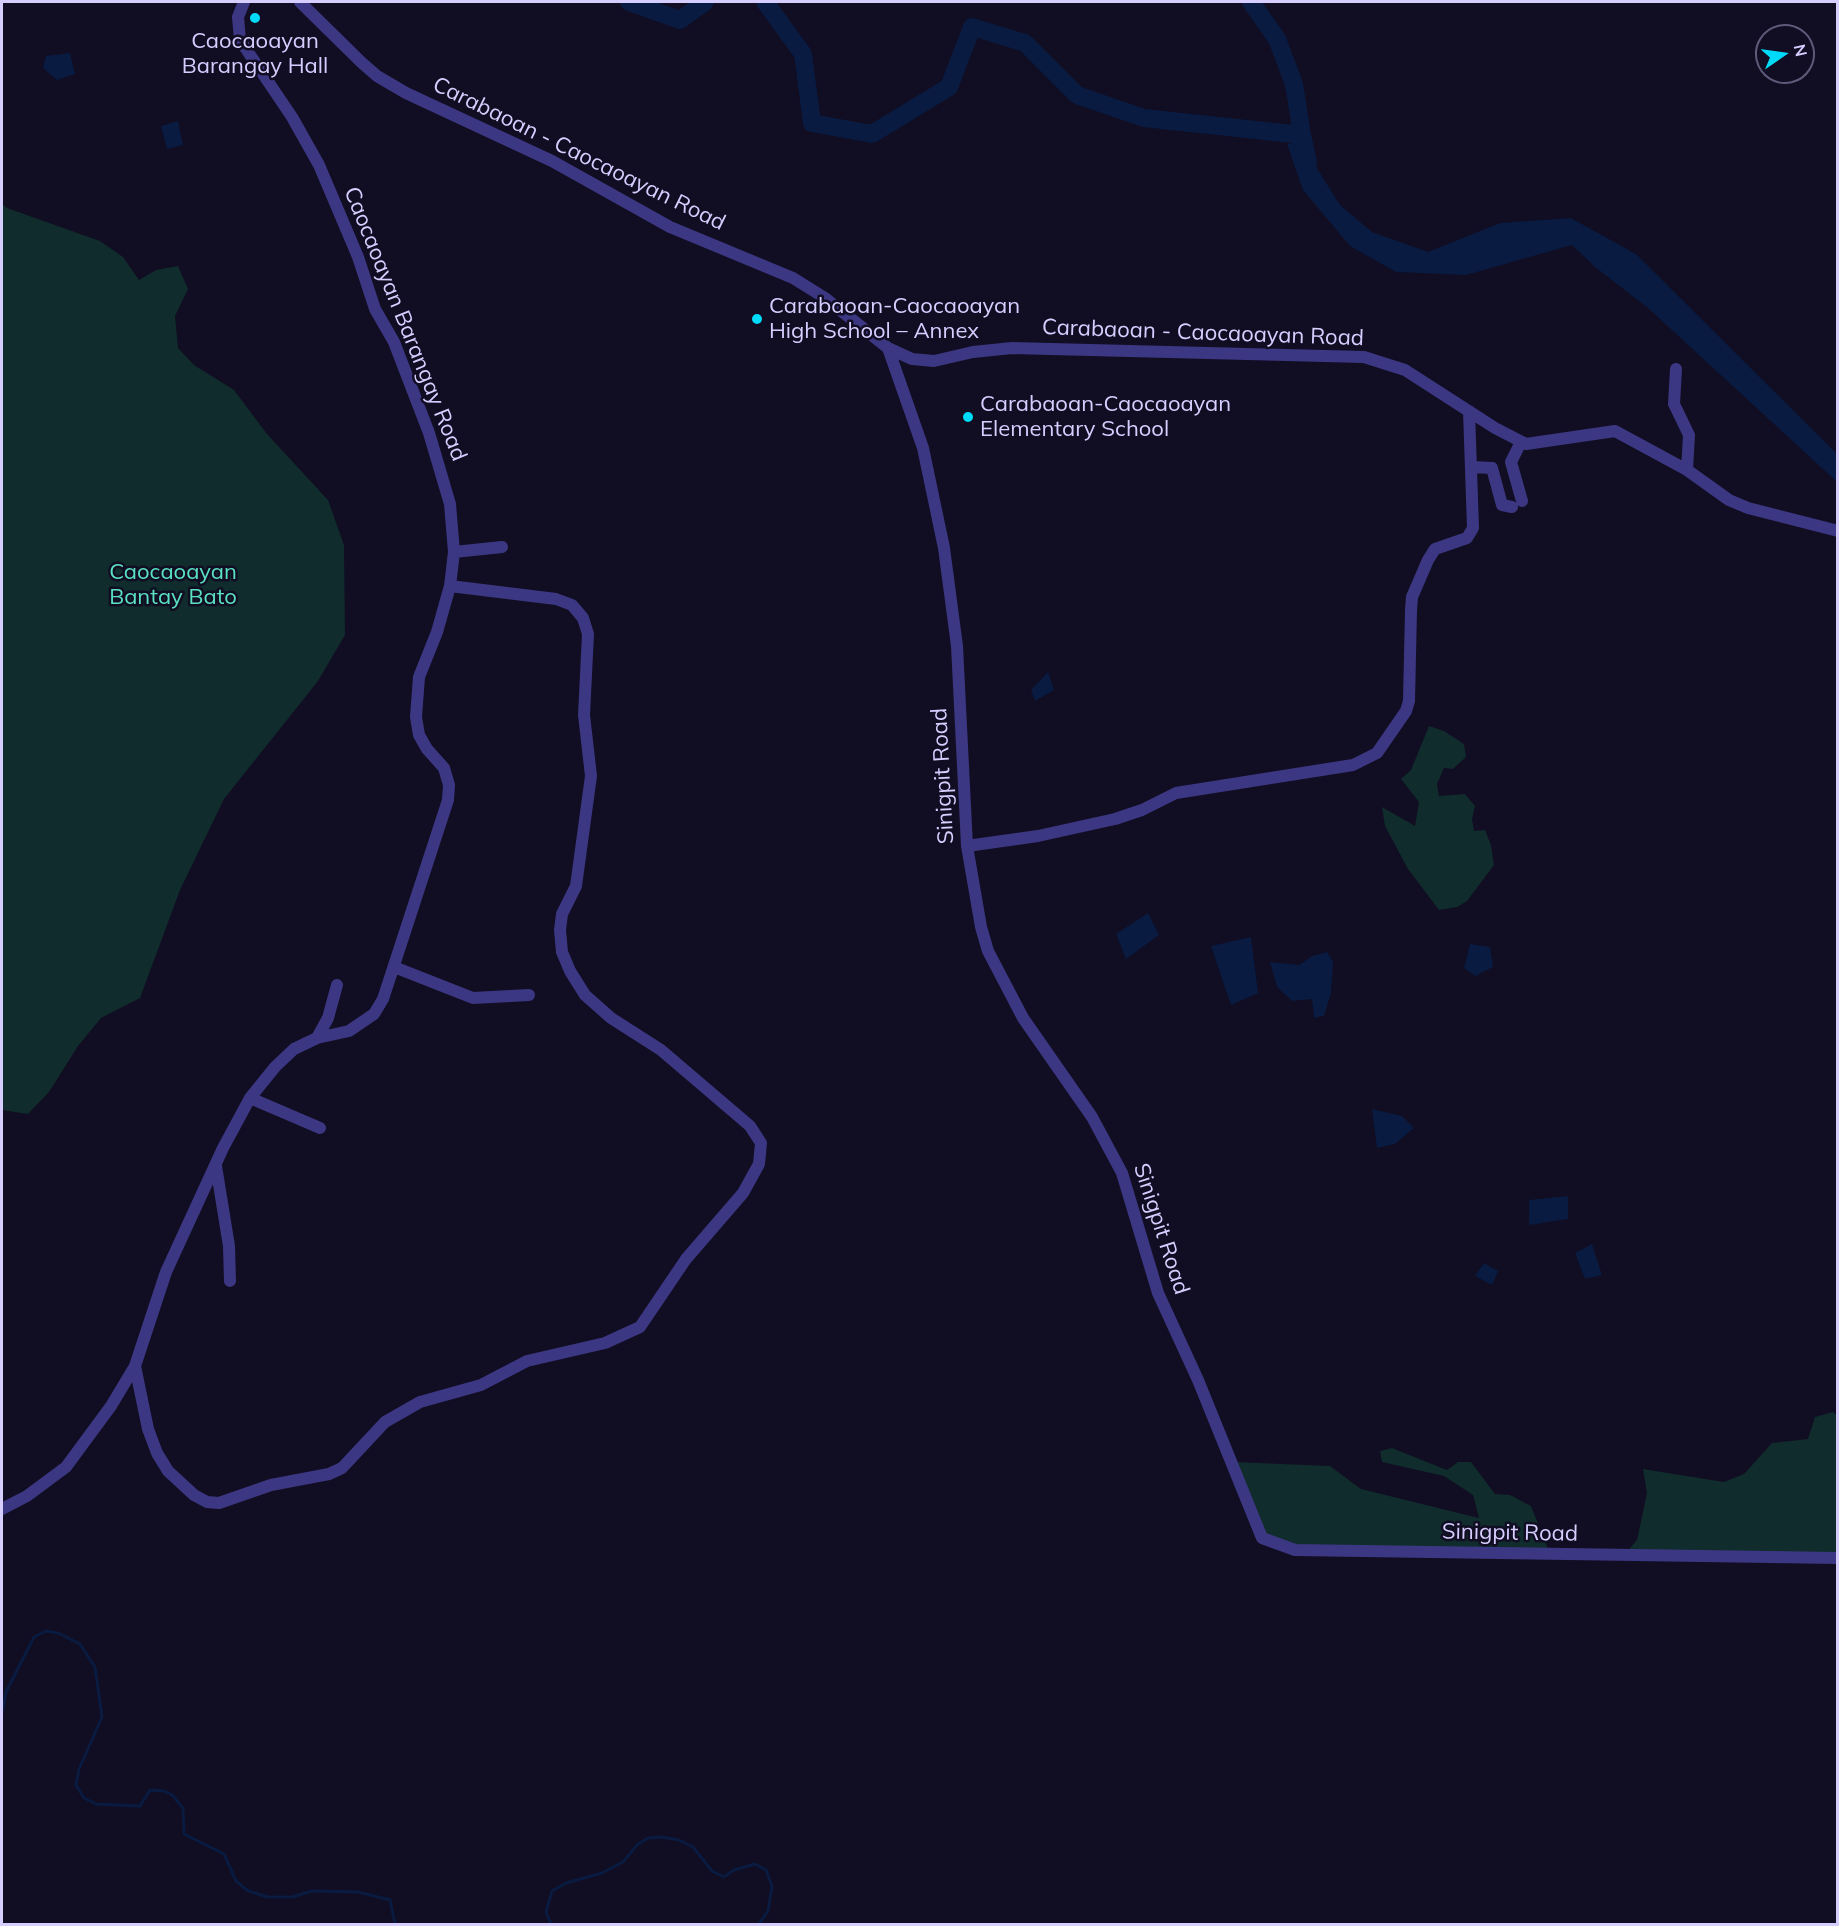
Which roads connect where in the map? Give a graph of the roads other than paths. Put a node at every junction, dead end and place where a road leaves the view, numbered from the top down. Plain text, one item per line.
1 (244, 2) edge
2 (300, 2) edge
3 (888, 348) junction
4 (1676, 369) dead end
5 (1469, 411) junction
6 (1521, 442) junction
7 (1472, 467) junction
8 (1687, 470) junction
9 (1838, 531) edge
10 (502, 547) dead end
11 (454, 552) junction
12 (450, 586) junction
13 (967, 846) junction
14 (394, 967) junction
15 (337, 985) dead end
16 (529, 995) dead end
17 (317, 1038) junction
18 (250, 1098) junction
19 (320, 1128) dead end
20 (216, 1164) junction
21 (230, 1281) dead end
22 (135, 1366) junction
23 (5, 1508) edge
24 (1838, 1558) edge

1 - 11 street, Caocaoayan Barangay Road
2 - 3 street, Carabaoan - Caocaoayan Road
3 - 5 street, Carabaoan - Caocaoayan Road
3 - 13 street, Sinigpit Road
4 - 8 street
5 - 6 street, Carabaoan - Caocaoayan Road
5 - 7 street
6 - 7 street
6 - 8 street
7 - 13 street
8 - 9 street
10 - 11 street
11 - 12 street, Caocaoayan Barangay Road
12 - 14 street, Caocaoayan Barangay Road
12 - 22 street
13 - 24 street, Sinigpit Road
14 - 16 street
14 - 17 street, Caocaoayan Barangay Road
15 - 17 street
17 - 18 street, Caocaoayan Barangay Road
18 - 19 street
18 - 20 street, Caocaoayan Barangay Road
20 - 21 street
20 - 22 street, Caocaoayan Barangay Road
22 - 23 street, Caocaoayan Barangay Road

